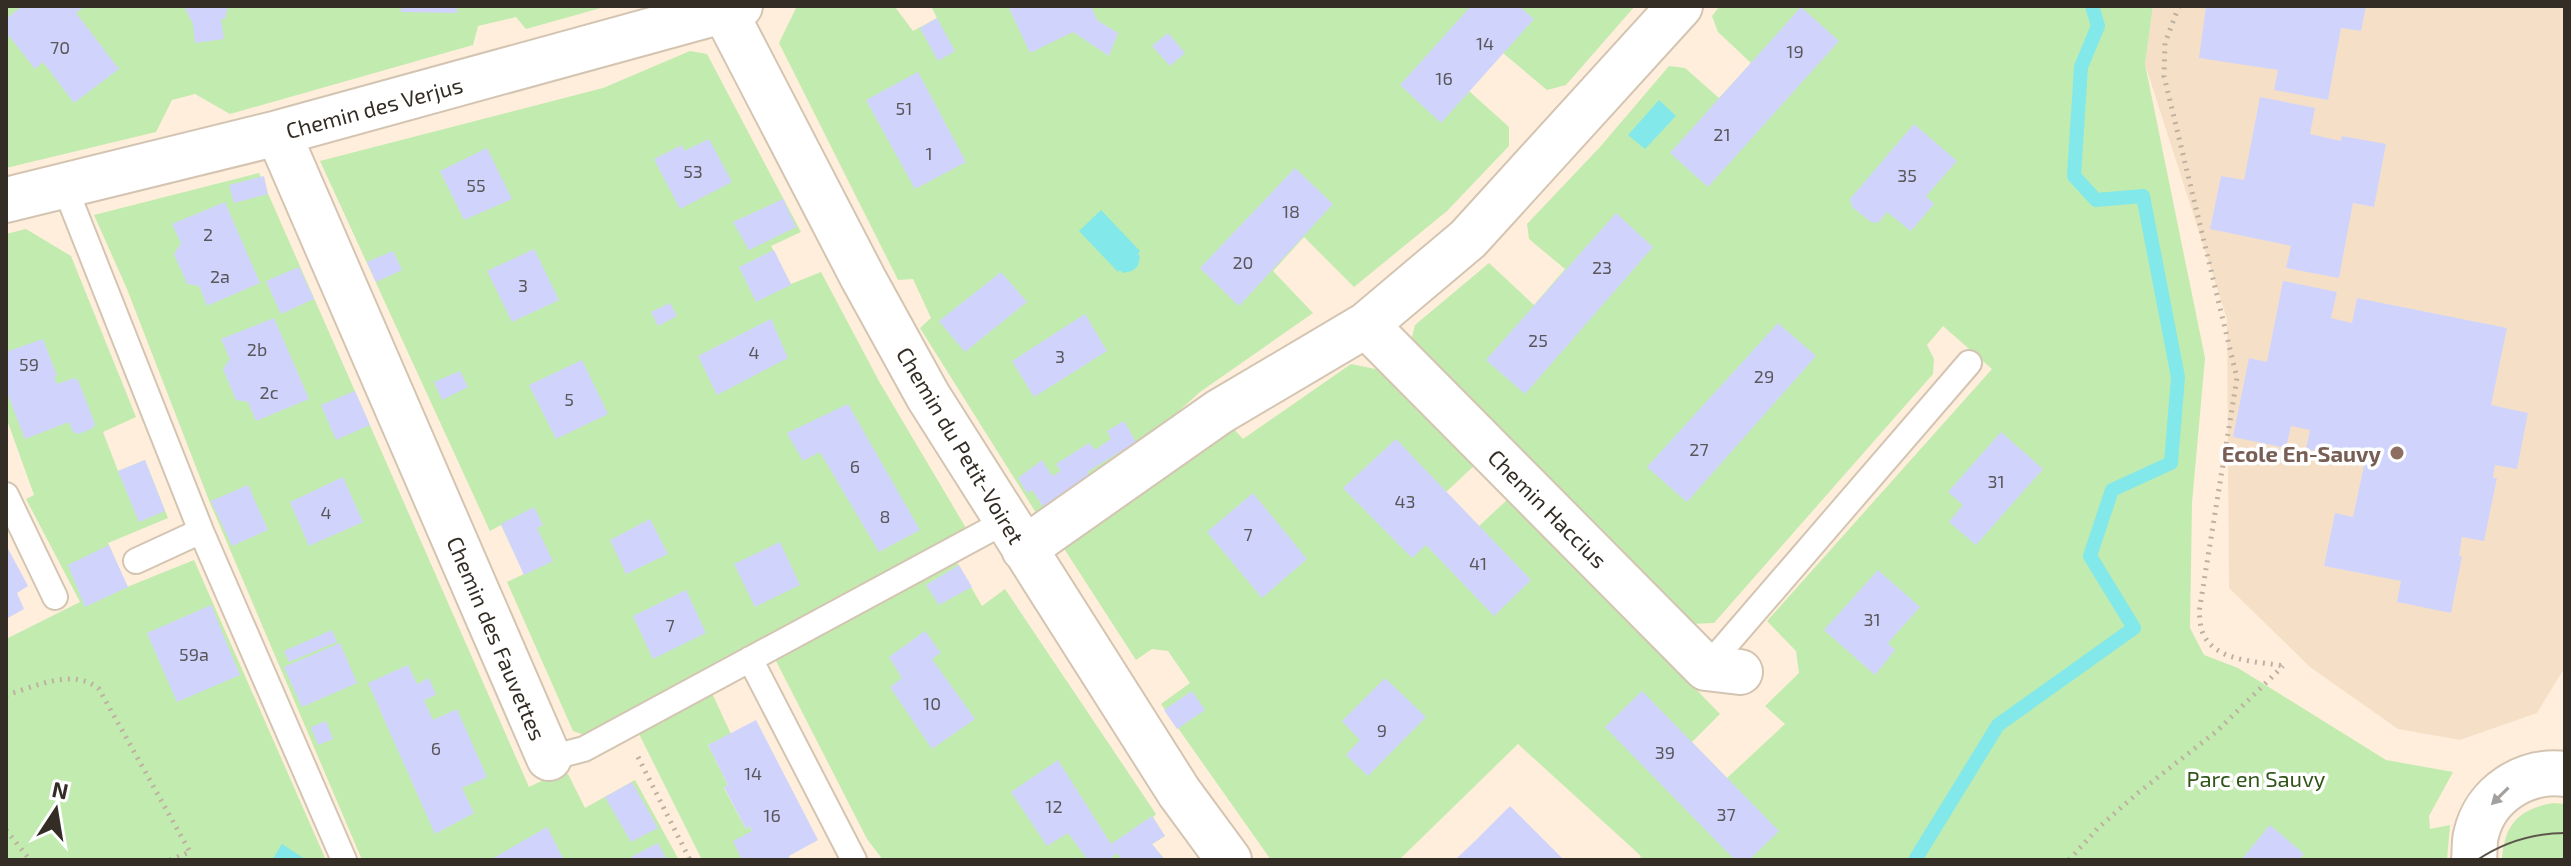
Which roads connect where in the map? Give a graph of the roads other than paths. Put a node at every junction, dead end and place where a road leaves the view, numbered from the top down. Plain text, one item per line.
1 (1680, 6) edge
2 (732, 9) edge
3 (278, 133) junction
4 (64, 185) junction
5 (6, 200) edge
6 (1366, 325) junction
7 (1969, 363) dead end
8 (6, 495) edge
9 (201, 531) junction
10 (1015, 535) junction
11 (136, 561) dead end
12 (55, 597) dead end
13 (750, 659) junction
14 (1723, 670) joint
15 (549, 758) joint
16 (2560, 771) edge
17 (344, 860) edge
18 (854, 860) edge
19 (1229, 860) edge
20 (2474, 860) edge

1 - 6 street
2 - 3 street, Chemin des Verjus
2 - 10 street, Chemin du Petit-Voiret
3 - 4 street, Chemin des Verjus
3 - 15 street, Chemin des Fauvettes
4 - 5 street, Chemin des Verjus
4 - 9 lane
6 - 10 street
6 - 14 street, Chemin Haccius
7 - 14 lane
8 - 12 lane
9 - 11 lane
9 - 17 lane
10 - 13 lane, Chemin des Fauvettes
10 - 19 street, Chemin du Petit-Voiret
13 - 15 lane, Chemin des Fauvettes
13 - 18 lane
16 -> 20 street

